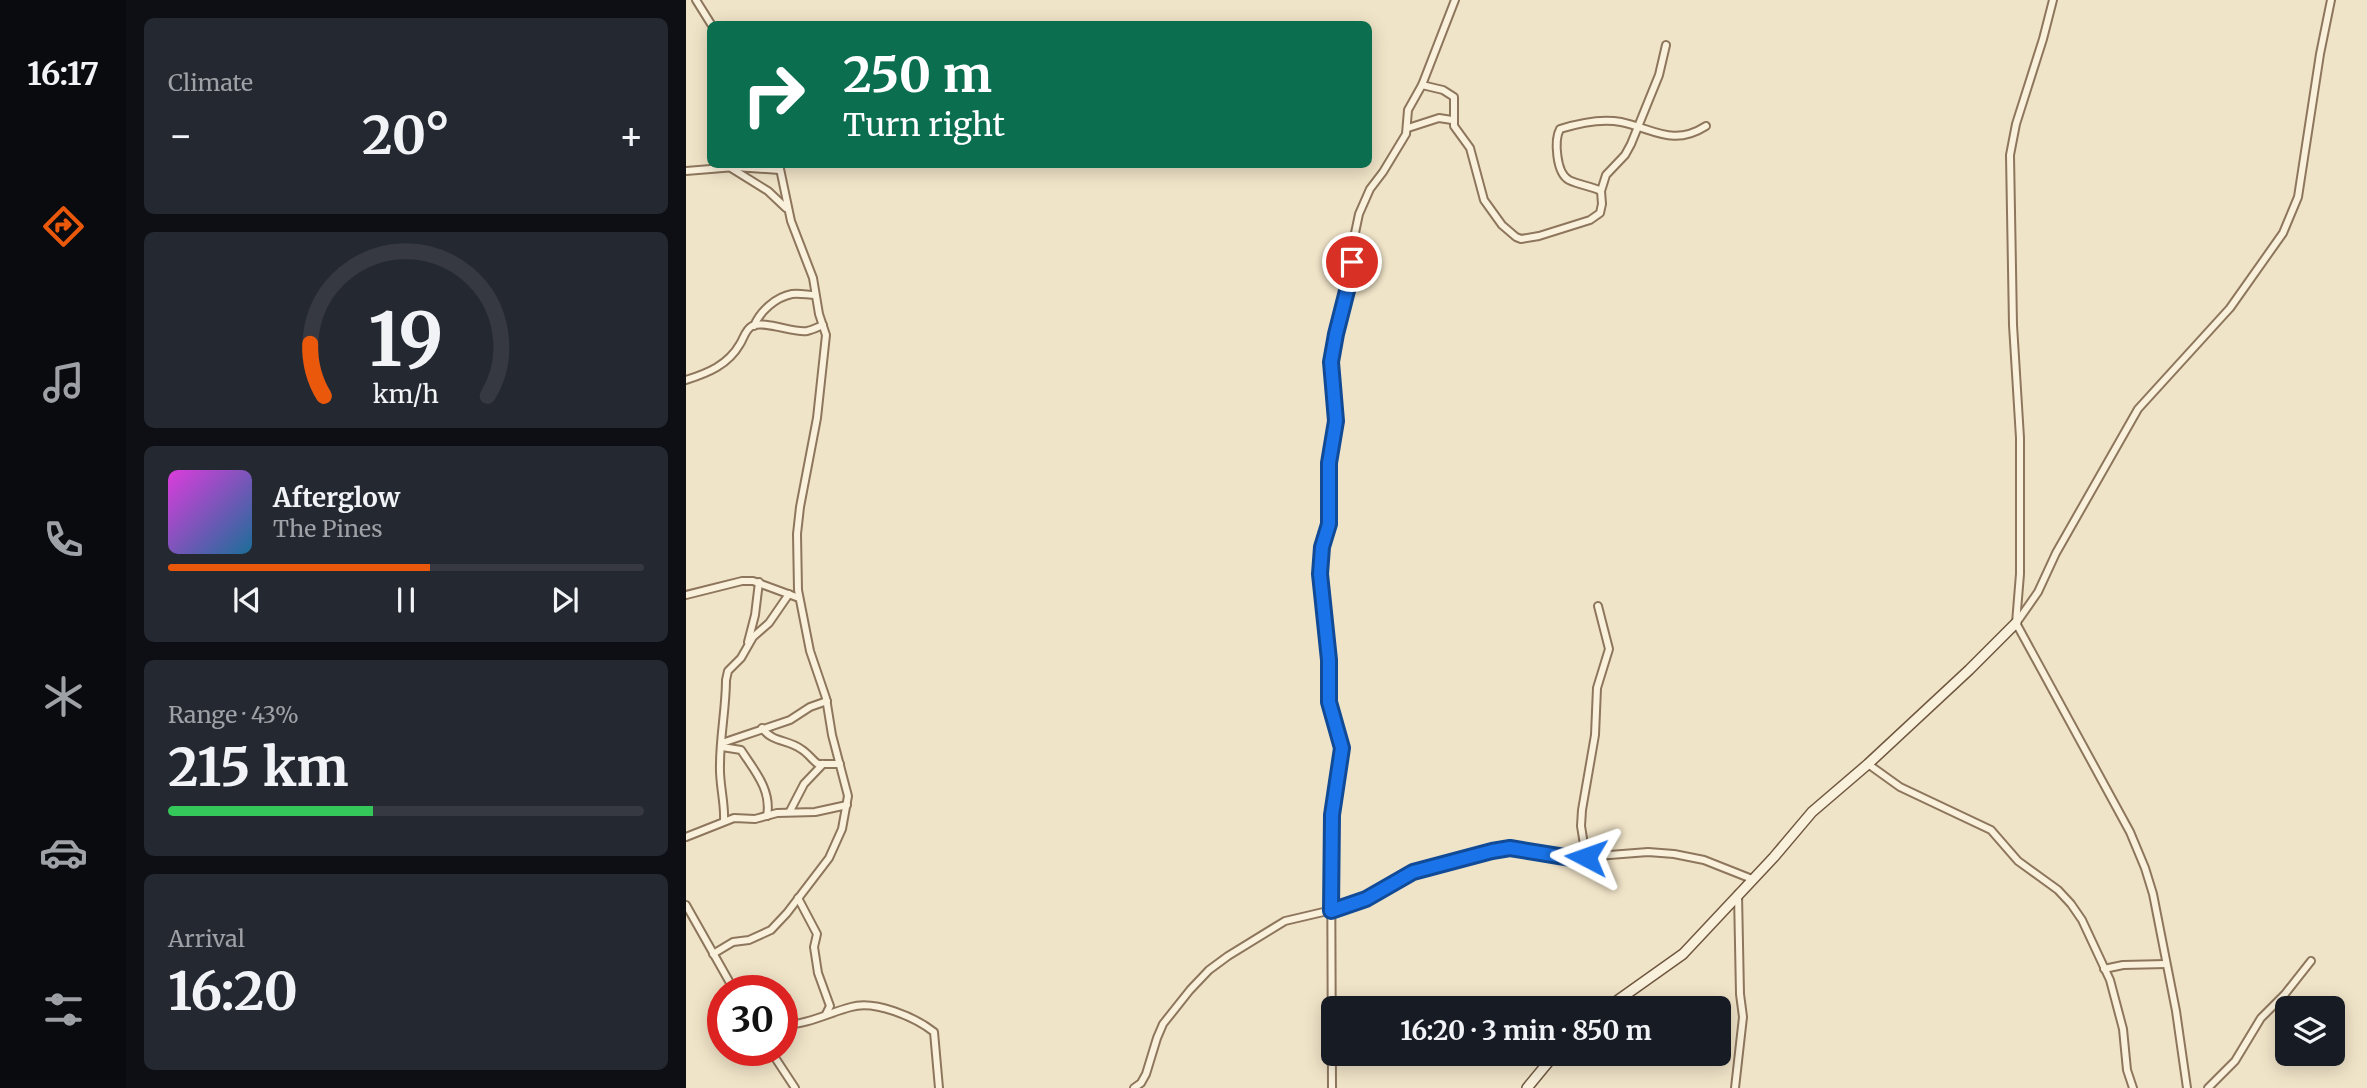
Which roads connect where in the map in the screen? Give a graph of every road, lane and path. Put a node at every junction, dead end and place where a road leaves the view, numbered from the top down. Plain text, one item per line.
1 (696, 0) edge
2 (1455, 0) edge
3 (2053, 0) edge
4 (2332, 0) edge
5 (709, 21) edge
6 (1666, 45) dead end
7 (1422, 85) junction
8 (1452, 120) junction
9 (1706, 126) dead end
10 (1408, 128) junction
11 (1637, 128) junction
12 (731, 168) joint
13 (780, 168) edge
14 (686, 171) edge
15 (1601, 191) junction
16 (788, 209) junction
17 (815, 295) junction
18 (823, 325) junction
19 (754, 326) junction
20 (686, 380) edge
21 (759, 582) junction
22 (789, 594) junction
23 (686, 595) edge
24 (799, 598) junction
25 (1598, 606) dead end
26 (2015, 623) junction
27 (748, 645) junction
28 (827, 701) junction
29 (762, 728) junction
30 (722, 745) junction
31 (823, 764) junction
32 (840, 764) junction
33 (1868, 764) junction
34 (846, 805) junction
35 (790, 811) junction
36 (767, 816) junction
37 (724, 820) junction
38 (686, 836) edge
39 (1586, 857) junction
40 (1752, 879) junction
41 (1738, 894) junction
42 (798, 898) junction
43 (687, 909) edge
44 (1331, 911) junction
45 (713, 954) junction
46 (2311, 961) dead end
47 (2166, 964) junction
48 (2104, 969) junction
49 (725, 975) edge
50 (1624, 996) edge
51 (825, 1015) junction
52 (798, 1025) edge
53 (781, 1066) edge
54 (1545, 1066) edge
55 (795, 1088) edge
56 (939, 1088) edge
57 (1134, 1088) edge
58 (1332, 1088) edge
59 (1527, 1088) edge
60 (1735, 1088) edge
61 (2133, 1088) edge
62 (2187, 1088) edge
63 (2208, 1088) edge

1 - 5 street
2 - 7 street
3 - 26 street
4 - 26 street
6 - 11 street
7 - 8 street
7 - 10 street
8 - 10 street
8 - 15 street
9 - 11 street
10 - 44 street
11 - 15 street
11 - 15 street
12 - 14 street
12 - 16 street
13 - 16 street
16 - 17 street
17 - 18 street
17 - 19 street
18 - 19 street
18 - 24 street
19 - 20 street
21 - 22 street
21 - 23 street
21 - 27 street
22 - 24 street
22 - 27 street
24 - 28 street
25 - 39 street
26 - 33 main road
26 - 47 street
27 - 30 street
28 - 29 street
28 - 32 street
29 - 30 street
29 - 31 street
30 - 36 street
30 - 37 street
31 - 32 street
31 - 35 street
32 - 34 street
33 - 40 main road
33 - 48 street
34 - 35 street
34 - 42 street
35 - 36 street
36 - 37 street
37 - 38 street
39 - 40 street
39 - 44 street
40 - 41 main road
41 - 50 main road
41 - 60 street
42 - 45 street
42 - 51 street
43 - 45 street
44 - 57 street
44 - 58 street
45 - 49 street
46 - 63 street
47 - 48 street
47 - 62 street
48 - 61 street
51 - 52 street
51 - 56 street
53 - 55 street
54 - 59 main road

